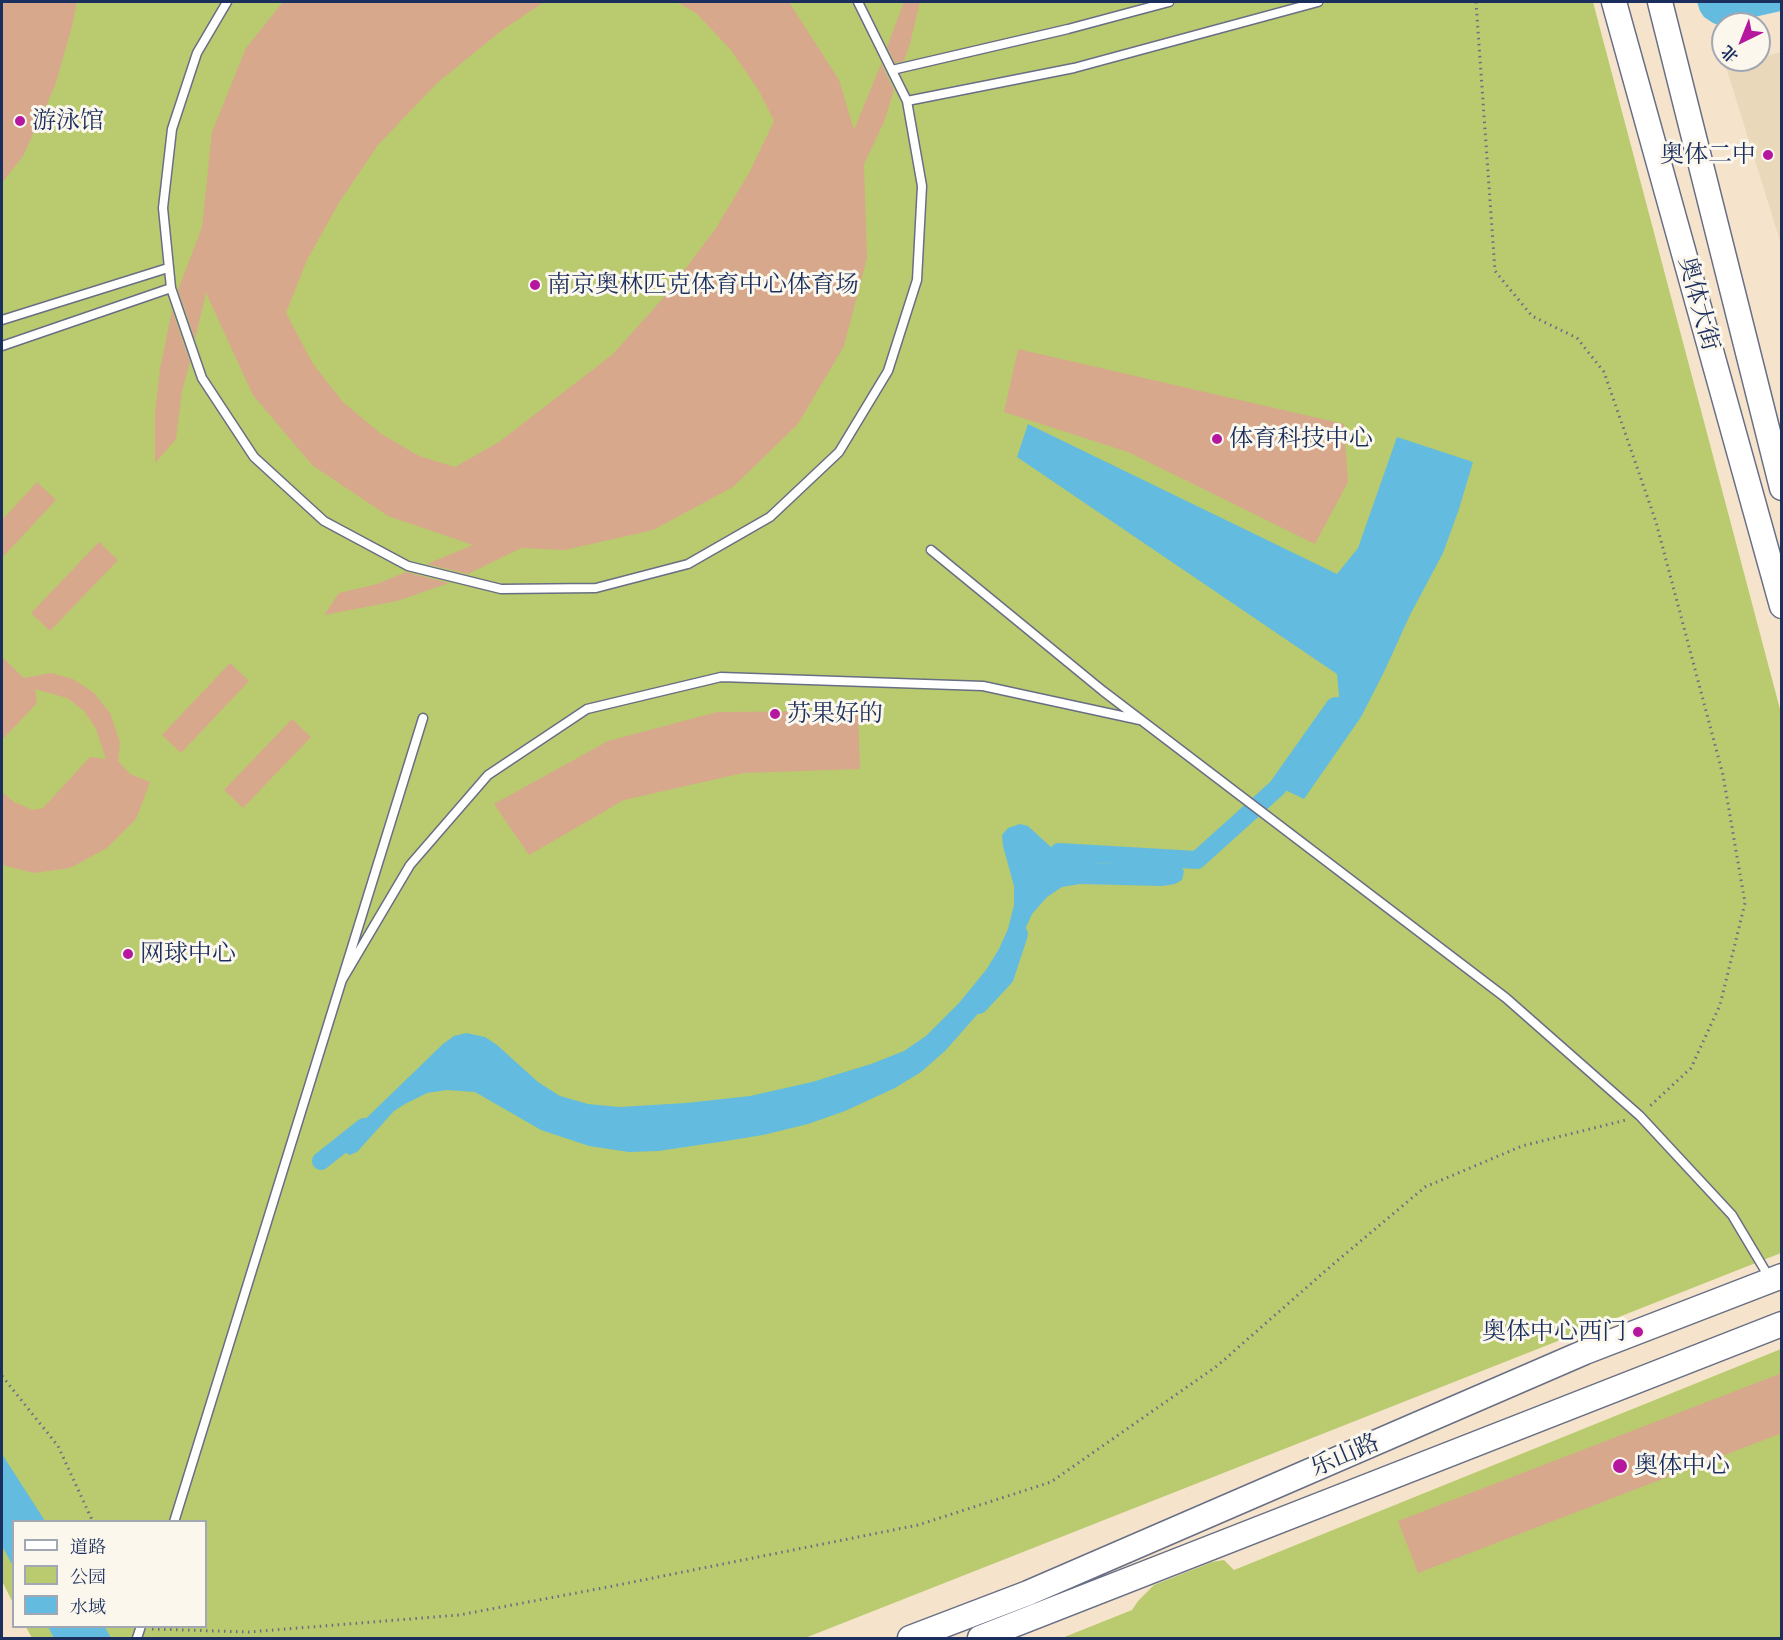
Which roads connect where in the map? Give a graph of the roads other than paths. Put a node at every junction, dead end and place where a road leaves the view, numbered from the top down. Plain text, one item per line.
1 (227, 2) edge
2 (858, 2) edge
3 (1169, 2) edge
4 (1318, 2) edge
5 (1614, 2) edge
6 (1660, 2) edge
7 (892, 70) junction
8 (907, 101) junction
9 (168, 268) junction
10 (171, 288) junction
11 (2, 320) edge
12 (2, 346) edge
13 (1782, 488) edge
14 (931, 550) dead end
15 (1782, 606) edge
16 (423, 718) dead end
17 (1143, 721) junction
18 (342, 980) junction
19 (1776, 1278) edge
20 (1782, 1324) edge
21 (174, 1520) edge
22 (909, 1638) edge
23 (980, 1638) edge

1 - 9 lane
2 - 7 lane
3 - 7 lane
4 - 8 lane
5 - 15 street, 奥体大街
6 - 13 street, 奥体大街
7 - 8 lane
8 - 10 lane
9 - 10 lane
9 - 11 lane
10 - 12 lane
14 - 17 lane
16 - 18 lane
17 - 18 lane
17 - 19 lane
18 - 21 lane
19 - 22 street, 乐山路
20 - 23 street, 乐山路

